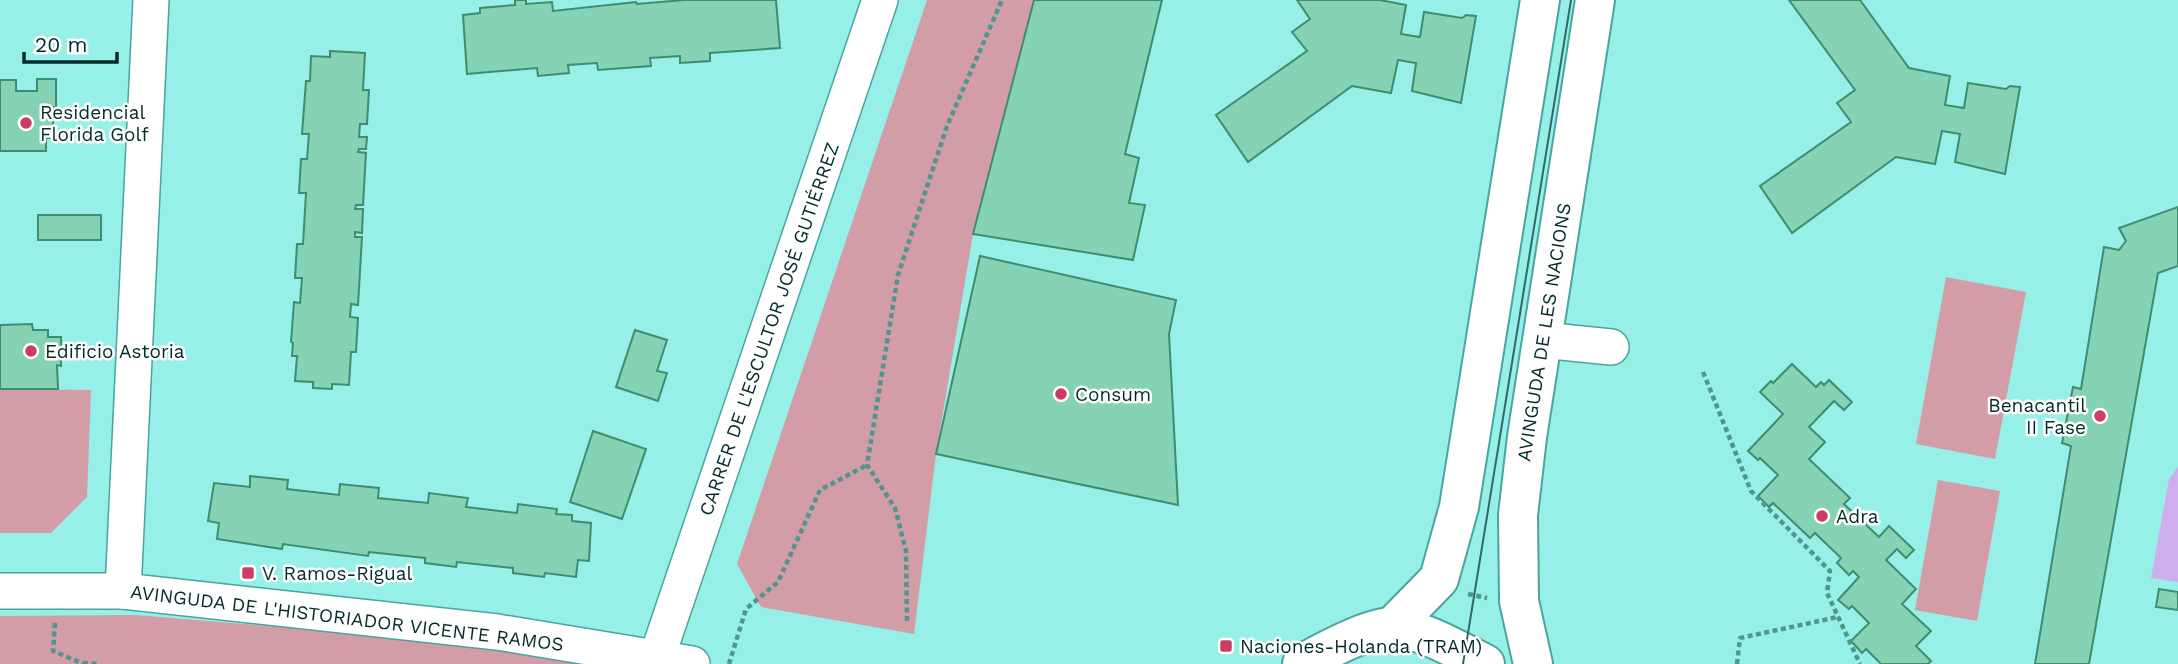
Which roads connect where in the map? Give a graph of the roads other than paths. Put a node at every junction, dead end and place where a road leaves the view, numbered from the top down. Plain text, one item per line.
1 (151, 0) edge
2 (880, 0) edge
3 (1540, 0) edge
4 (1595, 0) edge
5 (1542, 340) junction
6 (1611, 347) dead end
7 (0, 591) edge
8 (122, 591) junction
9 (1392, 627) junction
10 (657, 657) junction
11 (692, 664) edge
12 (1301, 664) edge
13 (1485, 664) edge
14 (1533, 664) edge

1 - 8 street
2 - 10 street, CARRER DE L'ESCULTOR JOSÉ GUTIÉRREZ
3 - 9 main road
4 - 5 main road, AVINGUDA DE LES NACIONS
5 - 6 street
5 - 14 main road, AVINGUDA DE LES NACIONS
7 - 8 street, AVINGUDA DE L'HISTORIADOR VICENTE RAMOS
8 - 10 street, AVINGUDA DE L'HISTORIADOR VICENTE RAMOS
9 - 12 main road
9 - 13 main road
10 - 11 street, AVINGUDA DE L'HISTORIADOR VICENTE RAMOS

